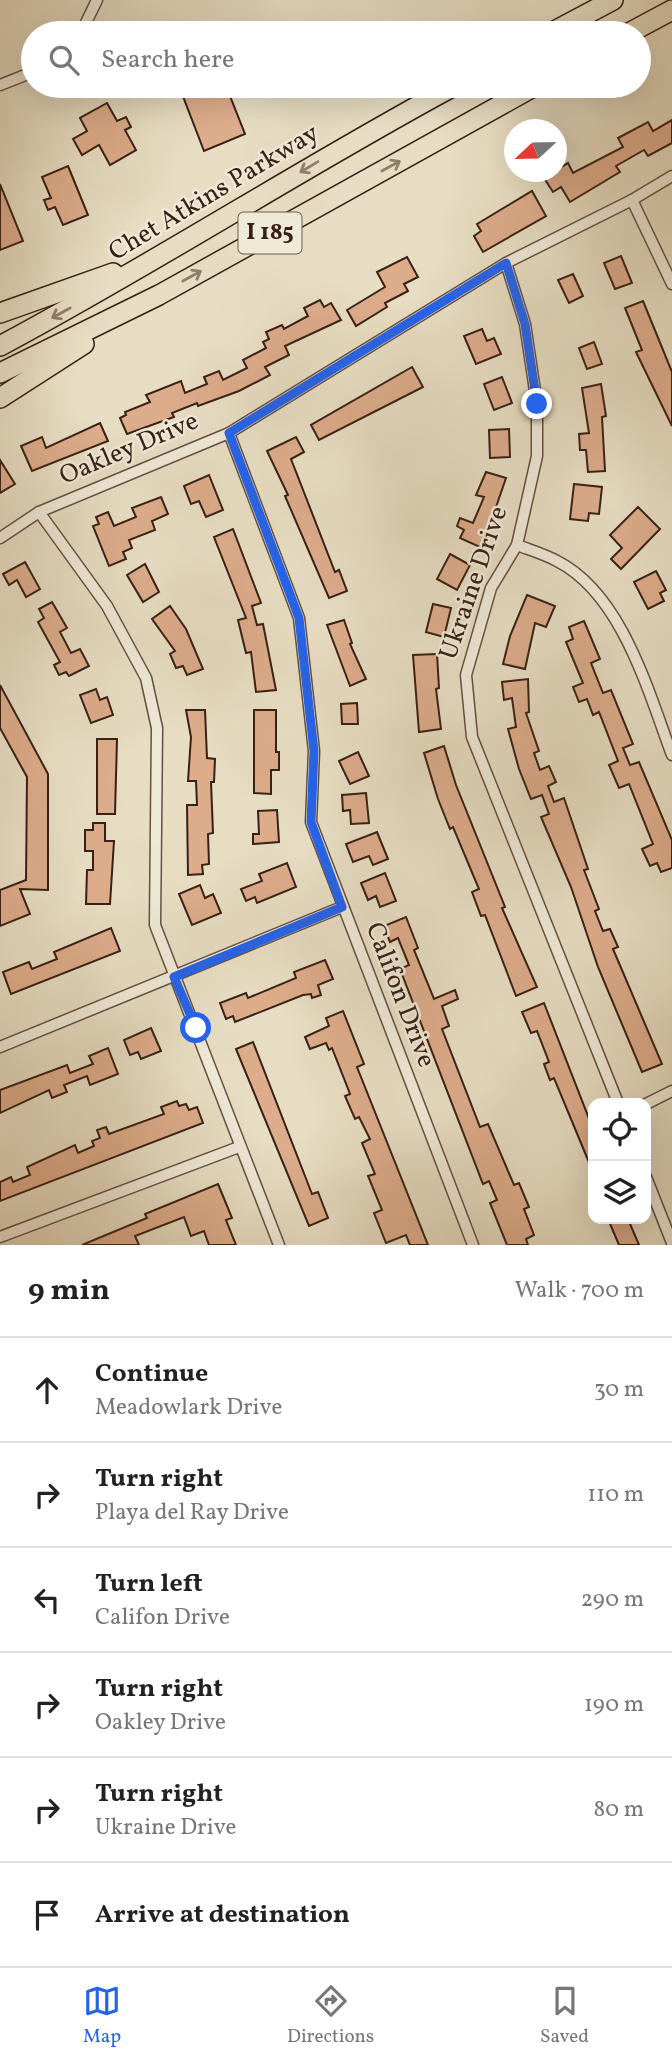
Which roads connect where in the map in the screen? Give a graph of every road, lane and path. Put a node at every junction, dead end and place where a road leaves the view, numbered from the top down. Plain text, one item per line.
1 (97, 0) edge
2 (613, 0) edge
3 (672, 10) edge
4 (87, 21) edge
5 (574, 21) edge
6 (651, 21) edge
7 (21, 77) edge
8 (0, 85) edge
9 (432, 98) edge
10 (513, 98) edge
11 (672, 176) edge
12 (632, 200) junction
13 (163, 256) junction
14 (506, 263) junction
15 (672, 284) edge
16 (159, 295) junction
17 (0, 313) edge
18 (0, 346) edge
19 (0, 373) edge
20 (0, 398) edge
21 (229, 433) junction
22 (39, 512) junction
23 (0, 538) edge
24 (517, 545) junction
25 (672, 755) edge
26 (342, 907) junction
27 (174, 977) junction
28 (0, 1047) edge
29 (672, 1091) edge
30 (616, 1098) edge
31 (651, 1102) edge
32 (239, 1147) junction
33 (651, 1190) edge
34 (0, 1237) edge
35 (672, 1243) edge
36 (279, 1245) edge
37 (473, 1245) edge

1 - 4 street
2 - 5 highway
3 - 6 highway
7 - 8 street
9 -> 13 highway, Chet Atkins Parkway / I 185
16 -> 10 highway, I 185
11 - 12 street, Oakley Drive
12 - 14 street, Oakley Drive
12 - 15 street
13 - 17 highway
13 -> 18 highway, Chet Atkins Parkway / I 185
14 - 21 street, Oakley Drive
14 - 24 street, Ukraine Drive
16 - 19 highway, I 185
16 - 20 highway
21 - 22 street, Oakley Drive
21 - 26 street, Califon Drive
22 - 23 street, Oakley Drive
22 - 27 street
24 - 25 street
24 - 30 street, Ukraine Drive
26 - 27 street
26 - 37 street, Califon Drive
27 - 28 street
27 - 32 street
29 - 31 street
32 - 34 street
32 - 36 street
33 - 35 street

